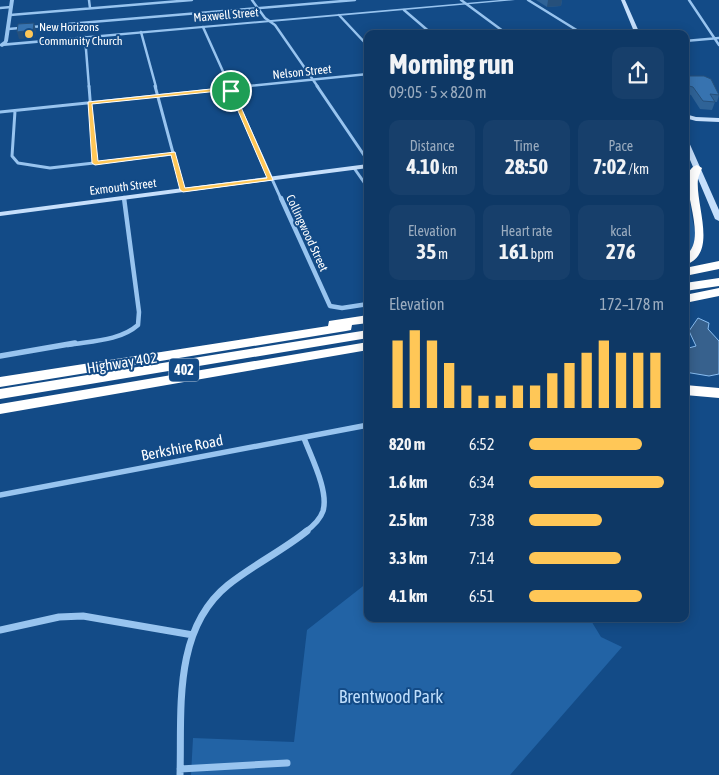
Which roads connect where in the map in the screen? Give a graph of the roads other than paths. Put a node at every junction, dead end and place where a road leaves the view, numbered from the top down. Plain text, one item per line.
1 (12, 0) edge
2 (89, 0) edge
3 (192, 0) edge
4 (252, 0) edge
5 (355, 0) edge
6 (461, 0) edge
7 (512, 0) edge
8 (528, 0) edge
9 (623, 0) edge
10 (689, 0) edge
11 (156, 1) edge
12 (466, 4) junction
13 (11, 7) junction
14 (0, 8) edge
15 (90, 8) junction
16 (258, 8) junction
17 (404, 10) junction
18 (10, 15) junction
19 (339, 15) junction
20 (269, 21) junction
21 (203, 27) junction
22 (8, 29) junction
23 (427, 30) edge
24 (502, 30) edge
25 (577, 30) edge
26 (636, 30) edge
27 (141, 32) junction
28 (84, 37) junction
29 (715, 38) junction
30 (719, 38) edge
31 (689, 41) edge
32 (364, 42) edge
33 (2, 44) edge
34 (719, 45) edge
35 (0, 48) edge
36 (364, 74) edge
37 (312, 80) junction
38 (230, 89) junction
39 (157, 96) junction
40 (90, 103) junction
41 (15, 111) junction
42 (0, 112) edge
43 (689, 117) edge
44 (719, 120) edge
45 (690, 124) dead end
46 (689, 149) edge
47 (173, 154) junction
48 (364, 155) edge
49 (95, 163) junction
50 (364, 167) edge
51 (354, 168) junction
52 (697, 168) junction
53 (271, 179) junction
54 (364, 182) edge
55 (183, 190) junction
56 (124, 198) junction
57 (0, 214) edge
58 (719, 219) edge
59 (689, 259) edge
60 (719, 266) edge
61 (689, 271) edge
62 (719, 276) edge
63 (689, 281) edge
64 (719, 282) edge
65 (689, 286) edge
66 (719, 287) edge
67 (689, 291) edge
68 (719, 292) edge
69 (689, 298) edge
70 (364, 304) edge
71 (364, 319) edge
72 (364, 325) edge
73 (364, 335) edge
74 (364, 341) edge
75 (364, 347) edge
76 (364, 354) edge
77 (0, 356) edge
78 (151, 358) junction
79 (213, 374) junction
80 (0, 382) edge
81 (689, 390) edge
82 (719, 393) edge
83 (0, 394) edge
84 (0, 400) edge
85 (689, 400) edge
86 (719, 403) edge
87 (0, 408) edge
88 (364, 426) edge
89 (304, 438) junction
90 (0, 495) edge
91 (0, 630) edge
92 (193, 635) junction
93 (287, 763) dead end
94 (180, 772) edge

1 - 13 street
2 - 15 street
3 - 11 street
4 - 16 street
5 - 16 street
6 - 12 street
7 - 12 street, Maxwell Street
8 - 25 street
9 - 26 main road
10 - 29 street
11 - 15 street
12 - 17 street, Maxwell Street
12 - 24 street
13 - 14 street
13 - 18 street
15 - 18 street
16 - 20 street
16 - 22 street
17 - 19 street, Maxwell Street
17 - 23 street
18 - 22 street
19 - 20 street, Maxwell Street
19 - 32 street
20 - 21 street, Maxwell Street
20 - 37 street
21 - 27 street, Maxwell Street
21 - 38 street, Collingwood Street
22 - 33 street
27 - 28 street, Maxwell Street
27 - 39 street
28 - 33 street, Maxwell Street
28 - 40 street
29 - 30 street
29 - 31 street
29 - 34 street
33 - 35 street
36 - 37 street, Nelson Street
37 - 38 street, Nelson Street
37 - 48 street
38 - 39 street, Nelson Street
38 - 53 street, Collingwood Street
39 - 40 street, Nelson Street
39 - 47 street
40 - 41 street, Nelson Street
40 - 49 street
41 - 42 street, Nelson Street
41 - 49 street
43 - 44 main road
44 - 45 main road
46 - 52 main road
47 - 49 street
47 - 55 street
50 - 51 main road, Exmouth Street
51 - 53 main road, Exmouth Street
51 - 54 street
52 - 58 main road
52 - 59 highway
53 - 55 main road, Exmouth Street
53 - 70 street, Collingwood Street
55 - 56 main road, Exmouth Street
56 - 57 main road, Exmouth Street
56 - 77 street
60 - 61 highway
62 - 63 highway
64 - 65 highway
66 - 67 highway
68 - 69 highway
71 - 78 highway
72 - 78 highway, Highway 402 / 402
73 - 83 highway
74 - 84 highway, Highway 402 / 402
75 - 79 highway
76 - 79 highway
78 - 80 highway, Highway 402 / 402
79 - 87 highway
81 - 82 highway
85 - 86 highway
88 - 89 street, Berkshire Road
89 - 90 street, Berkshire Road
89 - 92 street
91 - 92 street
92 - 94 street
93 - 94 street

